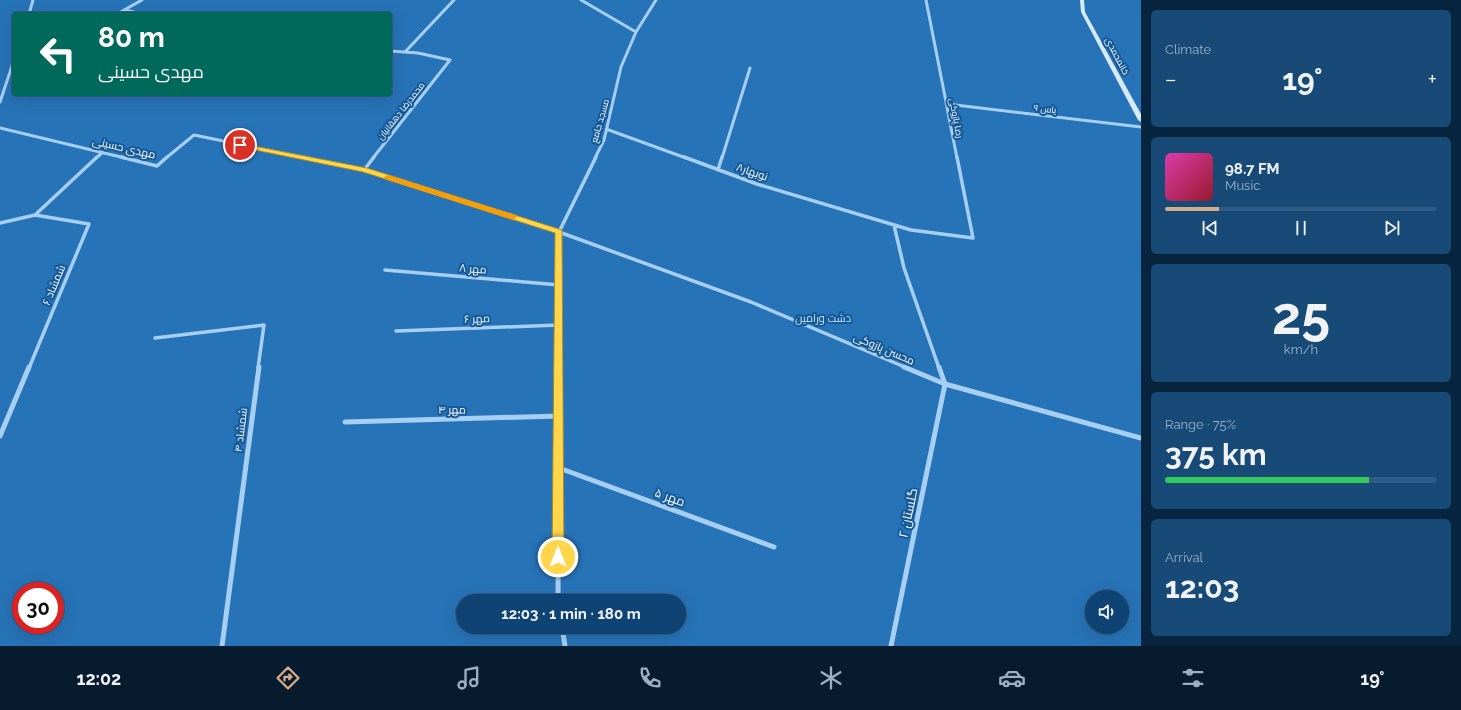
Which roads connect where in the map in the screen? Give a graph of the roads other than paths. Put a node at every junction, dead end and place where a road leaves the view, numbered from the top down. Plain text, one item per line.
1 (33, 0) edge
2 (142, 0) edge
3 (454, 0) edge
4 (581, 0) edge
5 (656, 0) edge
6 (926, 0) edge
7 (1082, 0) edge
8 (124, 10) junction
9 (30, 12) edge
10 (120, 12) edge
11 (133, 12) edge
12 (636, 32) junction
13 (392, 51) edge
14 (405, 52) junction
15 (12, 66) edge
16 (750, 68) dead end
17 (12, 73) edge
18 (9, 74) junction
19 (0, 102) edge
20 (946, 104) junction
21 (1141, 120) edge
22 (1141, 127) edge
23 (0, 128) edge
24 (606, 129) junction
25 (102, 153) junction
26 (364, 170) junction
27 (718, 170) junction
28 (35, 215) junction
29 (0, 223) edge
30 (894, 225) junction
31 (559, 232) junction
32 (973, 238) joint
33 (385, 270) dead end
34 (559, 285) junction
35 (559, 325) junction
36 (396, 332) dead end
37 (155, 338) dead end
38 (945, 384) junction
39 (559, 416) junction
40 (346, 422) dead end
41 (0, 436) edge
42 (1141, 438) edge
43 (559, 468) junction
44 (774, 547) dead end
45 (558, 594) edge
46 (563, 634) edge
47 (222, 646) edge
48 (565, 646) edge
49 (891, 646) edge

1 - 9 street
2 - 8 street
3 - 14 street
4 - 12 street
5 - 12 street, مسجد جامع
6 - 20 street, رضا پازوکی
7 - 21 main road, خانمحمدی
8 - 10 street
8 - 11 street
12 - 24 street, مسجد جامع
13 - 14 street
14 - 26 street, محمدرضا دهقانیان
15 - 18 street
16 - 27 street
17 - 18 street
18 - 19 street
20 - 22 street, یاس ۹
20 - 32 street, رضا پازوکی
23 - 25 street, مهدی حسینی
24 - 27 street, نوبهار۸
24 - 31 street, مسجد جامع
25 - 26 street, مهدی حسینی
25 - 28 street
26 - 31 street, مهدی حسینی
27 - 30 street, نوبهار۸
28 - 29 street, شمشاد ۶
28 - 41 street, شمشاد ۶
30 - 32 street, نوبهار۸
30 - 38 street
31 - 34 street
31 - 38 street, محسن پازوکی
33 - 34 street, مهر ۸
34 - 35 street
35 - 36 street, مهر ۶
35 - 39 street
37 - 47 street, شمشاد ۴
38 - 42 street, محسن پازوکی
38 - 49 street, گلستان ۲
39 - 40 street, مهر ۴
39 - 43 street
43 - 44 street, مهر ۵
43 - 45 street
46 - 48 street

